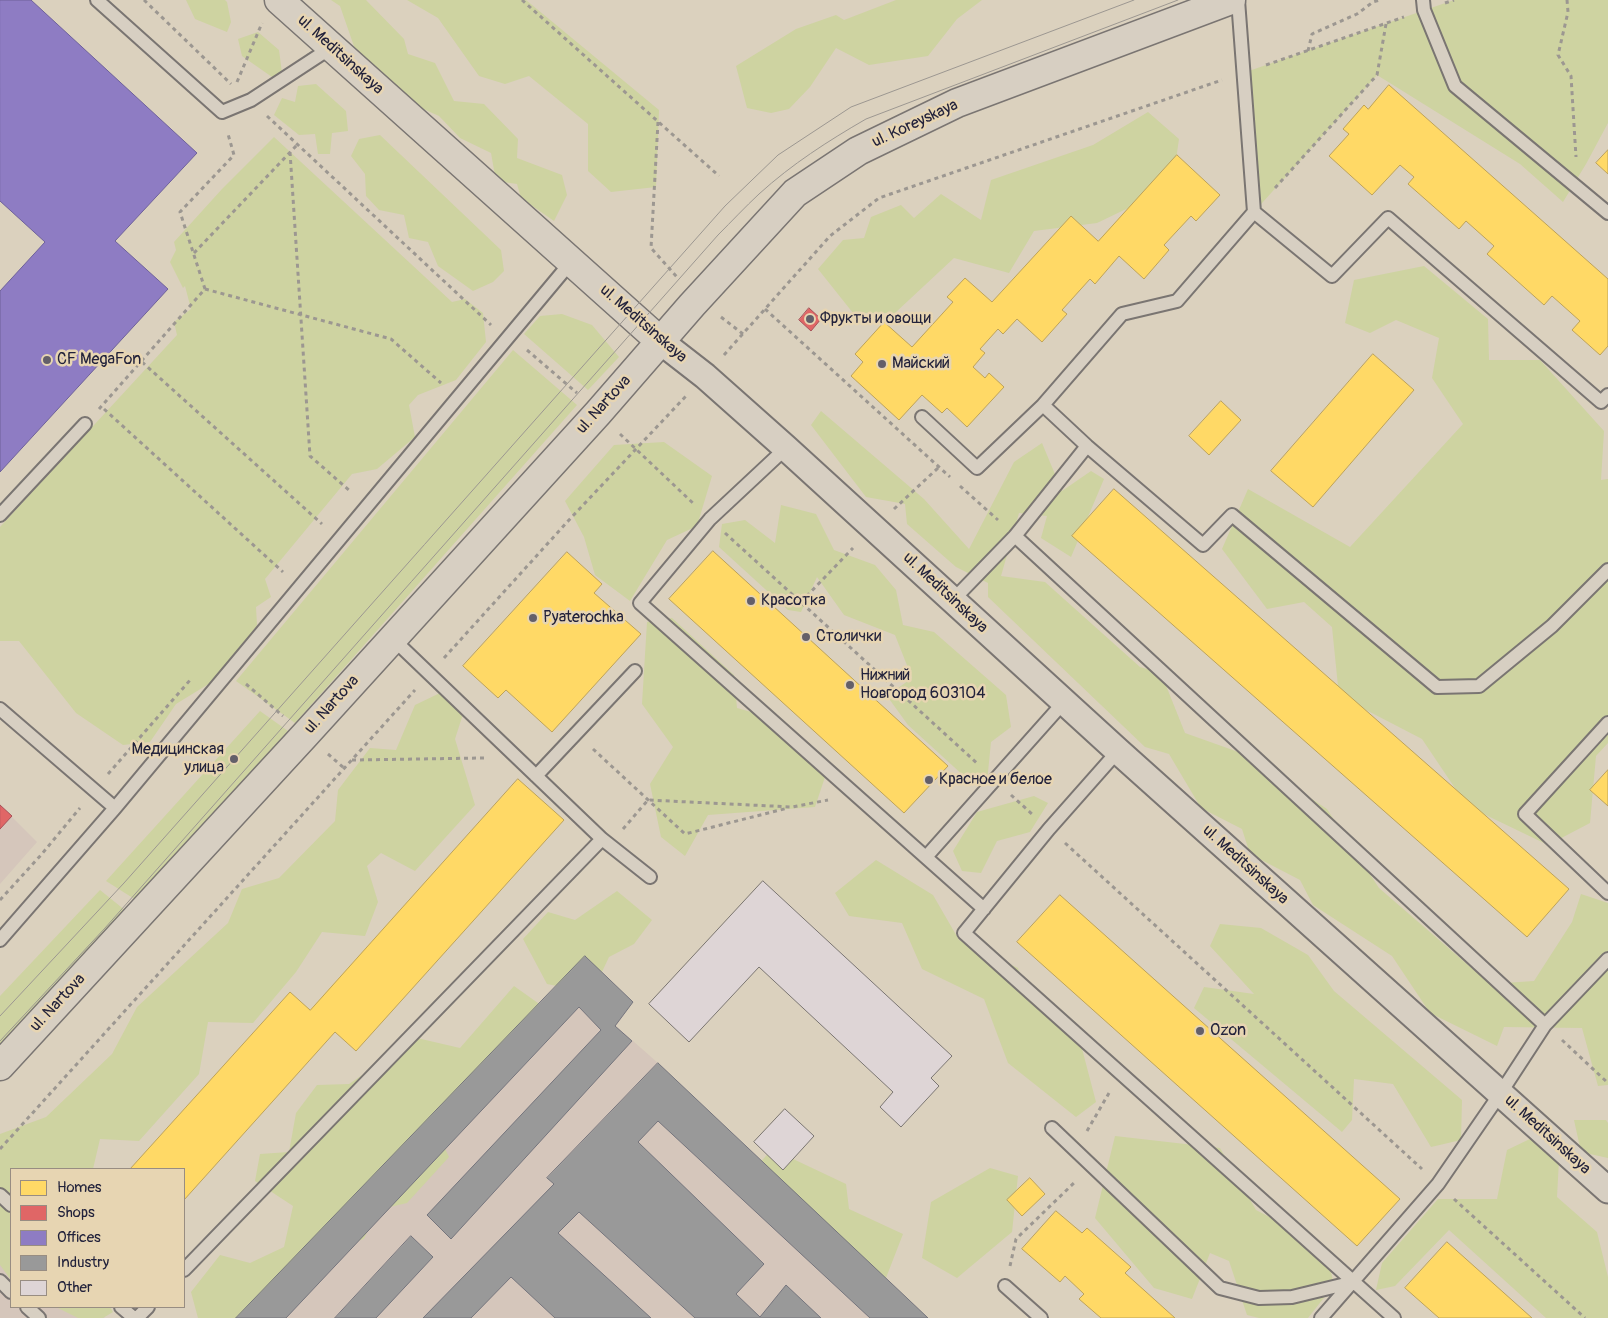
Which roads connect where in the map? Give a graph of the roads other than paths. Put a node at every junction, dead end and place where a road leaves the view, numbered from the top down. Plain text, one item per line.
1 (97, 0) edge
2 (1231, 0) edge
3 (1238, 0) edge
4 (1423, 0) edge
5 (271, 9) edge
6 (332, 48) junction
7 (1254, 212) junction
8 (1608, 213) edge
9 (571, 262) junction
10 (660, 341) junction
11 (1608, 395) edge
12 (1043, 406) junction
13 (922, 417) dead end
14 (85, 424) road end
15 (1087, 446) junction
16 (786, 448) junction
17 (0, 515) edge
18 (1015, 536) junction
19 (1608, 570) edge
20 (953, 600) junction
21 (392, 638) junction
22 (635, 671) dead end
23 (1064, 702) junction
24 (0, 709) edge
25 (1608, 723) edge
26 (1118, 752) junction
27 (536, 776) junction
28 (115, 808) junction
29 (606, 842) junction
30 (926, 857) junction
31 (650, 877) dead end
32 (1608, 893) edge
33 (984, 909) junction
34 (0, 940) edge
35 (1608, 959) edge
36 (1545, 1025) junction
37 (0, 1066) edge
38 (1500, 1094) junction
39 (1052, 1128) dead end
40 (1608, 1190) edge
41 (0, 1194) edge
42 (10, 1204) edge
43 (185, 1269) edge
44 (0, 1282) edge
45 (1354, 1282) junction
46 (1004, 1286) road end
47 (10, 1291) edge
48 (28, 1308) edge
49 (122, 1308) edge
50 (147, 1308) edge
51 (39, 1318) edge
52 (135, 1318) edge
53 (1040, 1318) edge
54 (1321, 1318) edge
55 (1394, 1318) edge

1 - 6 lane
2 - 10 street, ul. Koreyskaya
3 - 7 lane
4 - 8 lane
5 - 6 street, ul. Meditsinskaya
6 - 9 street, ul. Meditsinskaya
7 - 11 lane
7 - 12 lane
9 - 10 street, ul. Meditsinskaya
9 - 28 lane
10 - 16 street, ul. Meditsinskaya
10 - 21 street, ul. Nartova
12 - 13 lane
12 - 15 lane
14 - 17 lane
15 - 18 lane
15 - 19 lane
16 - 20 street, ul. Meditsinskaya
16 - 30 lane
18 - 20 lane
18 - 36 lane
20 - 23 street, ul. Meditsinskaya
21 - 27 lane
21 - 37 street, ul. Nartova
22 - 27 lane
23 - 26 street, ul. Meditsinskaya
23 - 30 lane
24 - 28 lane
25 - 32 lane
26 - 33 lane
26 - 38 street, ul. Meditsinskaya
27 - 29 lane
28 - 34 lane
29 - 31 lane
29 - 43 lane
30 - 33 lane
33 - 45 lane
35 - 36 lane
36 - 38 lane
38 - 40 street, ul. Meditsinskaya
38 - 45 lane
39 - 45 lane
41 - 42 lane
44 - 47 lane
45 - 54 lane
45 - 55 lane
46 - 53 lane
48 - 51 lane
49 - 52 lane
50 - 52 lane

